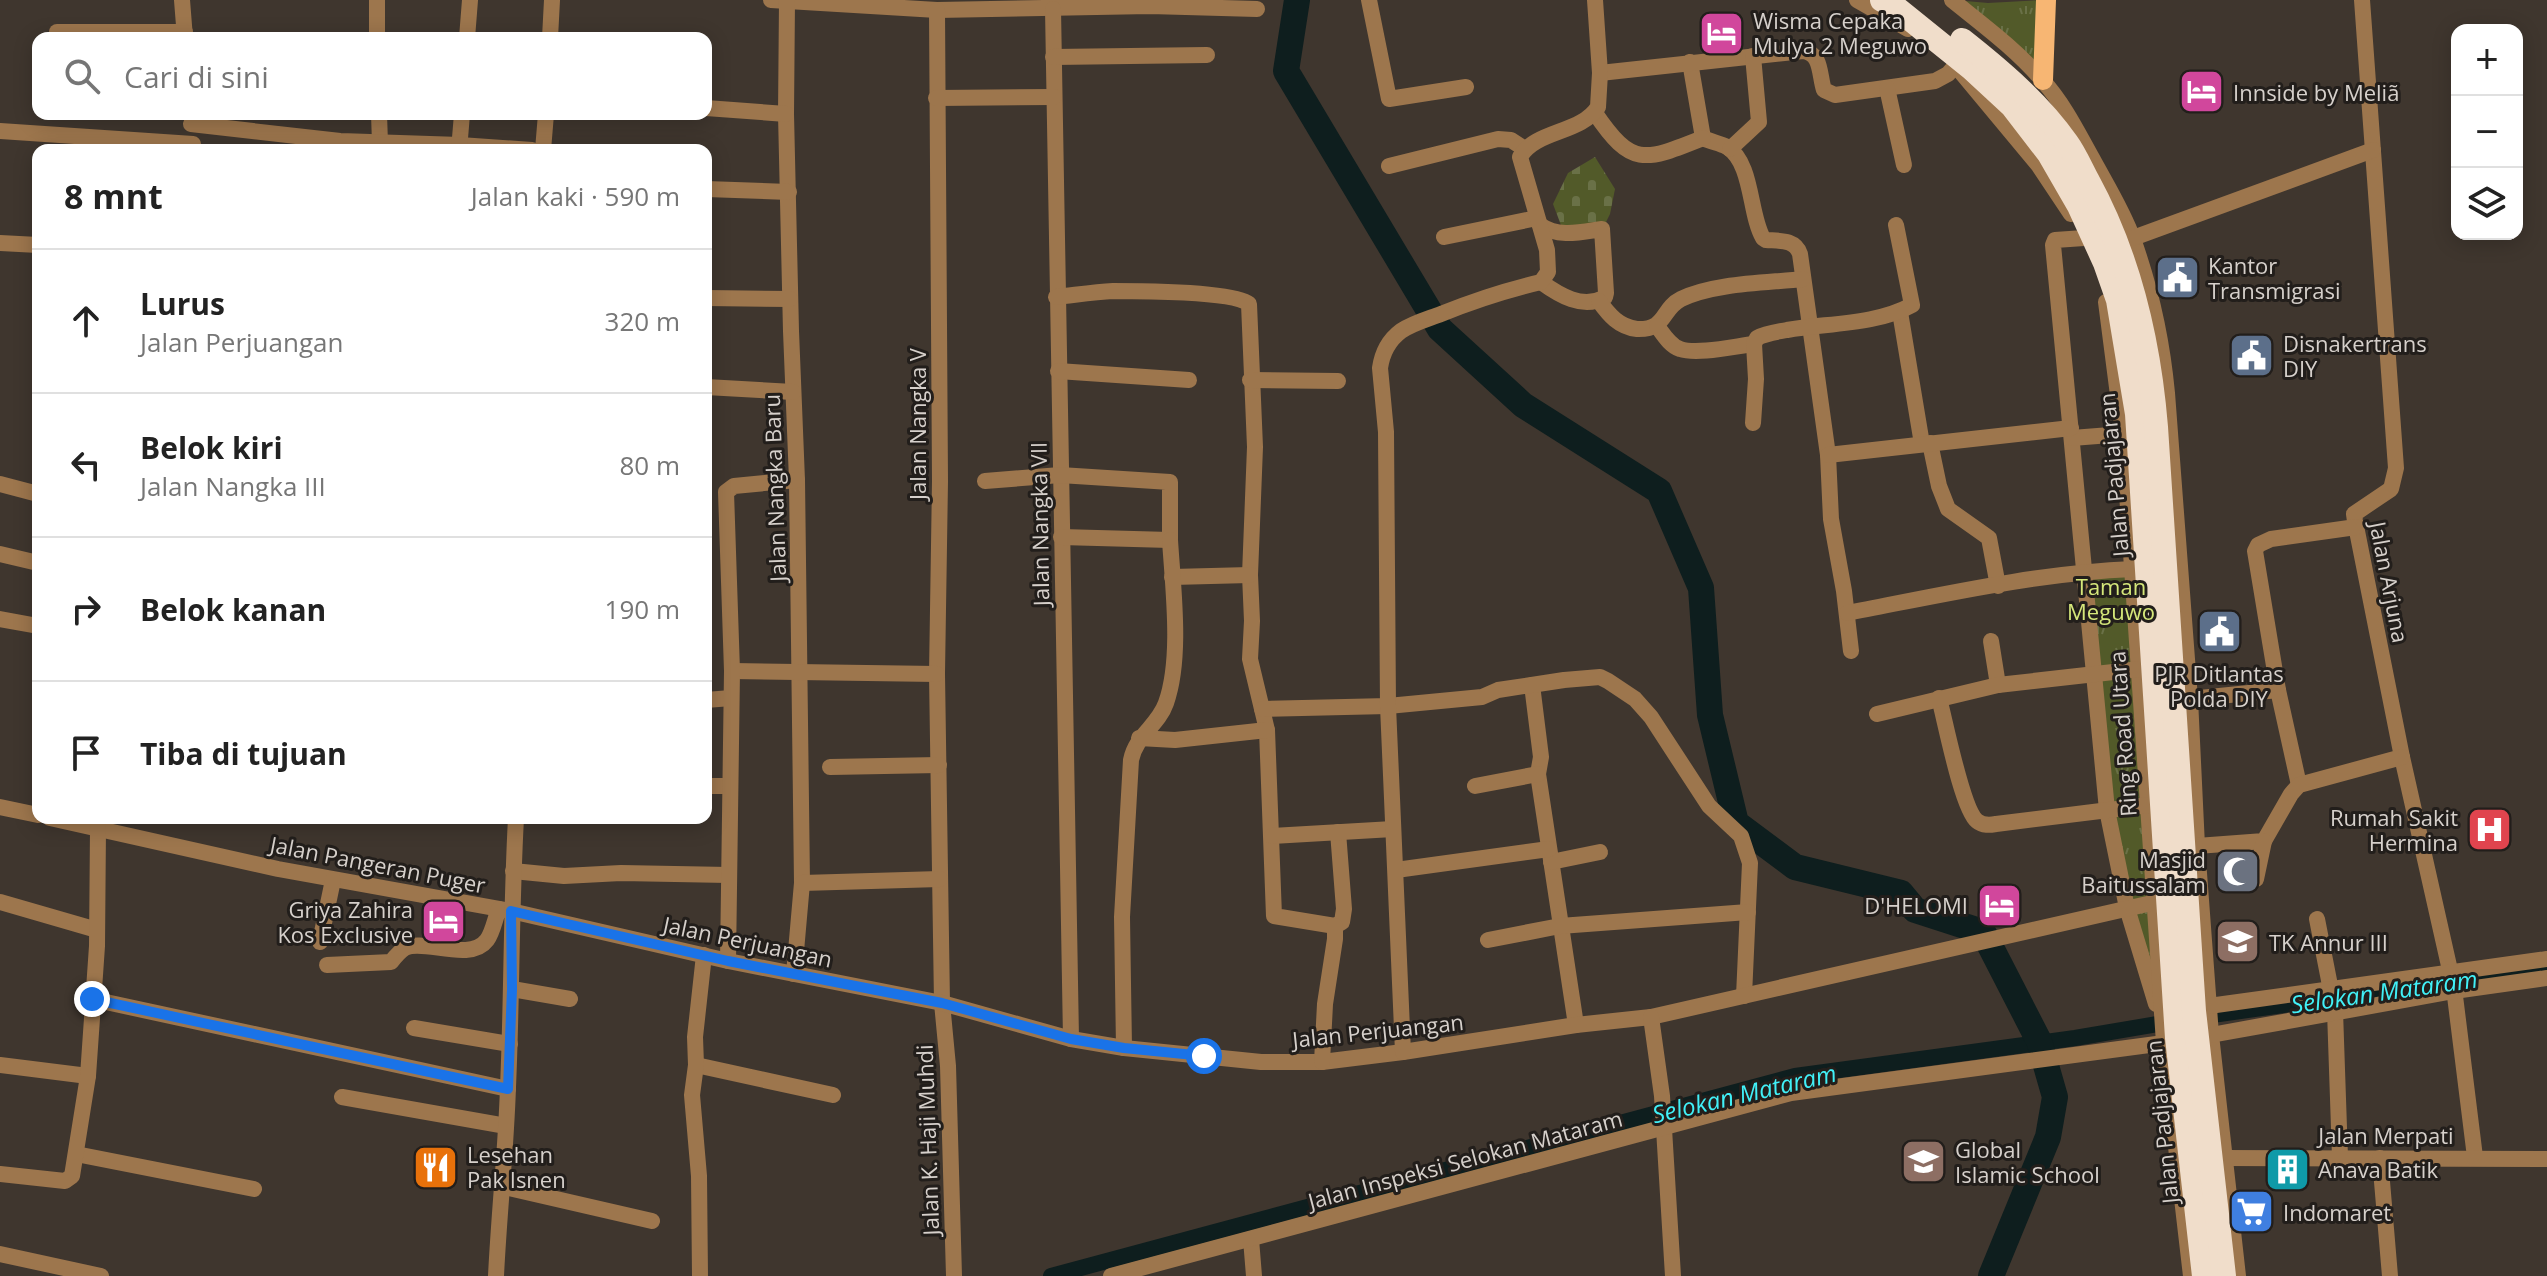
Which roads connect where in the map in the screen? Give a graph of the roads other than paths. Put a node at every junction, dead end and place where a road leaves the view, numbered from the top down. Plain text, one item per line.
1 (182, 0) edge
2 (377, 0) edge
3 (470, 0) edge
4 (552, 0) edge
5 (1369, 0) edge
6 (1595, 0) edge
7 (1857, 0) edge
8 (1882, 0) edge
9 (1909, 0) edge
10 (1952, 0) edge
11 (2046, 0) edge
12 (2362, 0) edge
13 (779, 1) edge
14 (1053, 9) junction
15 (1257, 9) dead end
16 (937, 10) junction
17 (185, 32) edge
18 (377, 32) edge
19 (467, 32) edge
20 (550, 32) edge
21 (1207, 55) dead end
22 (1753, 56) junction
23 (1053, 57) junction
24 (1690, 62) junction
25 (1955, 66) junction
26 (1600, 73) junction
27 (2043, 80) junction
28 (1466, 87) dead end
29 (1887, 88) junction
30 (1054, 97) junction
31 (936, 98) junction
32 (712, 108) edge
33 (1595, 113) junction
34 (786, 114) junction
35 (191, 120) edge
36 (196, 120) edge
37 (379, 120) edge
38 (461, 120) edge
39 (546, 120) edge
40 (0, 131) edge
41 (1703, 138) junction
42 (380, 143) junction
43 (157, 144) edge
44 (193, 144) edge
45 (328, 144) edge
46 (366, 144) edge
47 (400, 144) edge
48 (459, 144) edge
49 (544, 144) edge
50 (1525, 149) junction
51 (1730, 149) junction
52 (2373, 150) junction
53 (1904, 165) dead end
54 (1389, 166) dead end
55 (712, 189) edge
56 (789, 192) junction
57 (1538, 222) junction
58 (1896, 225) dead end
59 (1444, 237) dead end
60 (2084, 238) junction
61 (2133, 238) junction
62 (0, 243) edge
63 (32, 245) edge
64 (1803, 279) junction
65 (1541, 282) junction
66 (1056, 297) junction
67 (712, 298) edge
68 (790, 299) junction
69 (1599, 301) junction
70 (1900, 312) junction
71 (1657, 326) junction
72 (1810, 326) junction
73 (1754, 344) junction
74 (1058, 371) junction
75 (1189, 380) dead end
76 (1250, 380) junction
77 (1338, 381) dead end
78 (712, 387) edge
79 (793, 392) junction
80 (1753, 423) dead end
81 (2071, 433) junction
82 (2123, 434) junction
83 (1926, 444) junction
84 (1828, 455) junction
85 (1060, 475) junction
86 (797, 480) junction
87 (985, 481) dead end
88 (0, 484) edge
89 (32, 492) edge
90 (2136, 502) junction
91 (2356, 527) junction
92 (1061, 537) junction
93 (1170, 540) junction
94 (0, 554) edge
95 (32, 562) edge
96 (2133, 569) junction
97 (2085, 571) junction
98 (1250, 575) junction
99 (1172, 577) junction
100 (1998, 586) junction
101 (1847, 613) junction
102 (0, 619) edge
103 (32, 625) edge
104 (1991, 641) dead end
105 (1851, 651) dead end
106 (2140, 669) junction
107 (732, 671) junction
108 (800, 674) junction
109 (937, 674) junction
110 (2095, 674) junction
111 (1532, 685) junction
112 (1998, 685) junction
113 (2278, 690) junction
114 (731, 698) junction
115 (1939, 698) junction
116 (2190, 699) junction
117 (712, 700) edge
118 (1388, 706) junction
119 (1262, 709) junction
120 (1877, 714) dead end
121 (1267, 730) junction
122 (1139, 738) junction
123 (2402, 757) junction
124 (939, 765) junction
125 (830, 767) dead end
126 (1538, 774) junction
127 (2188, 781) junction
128 (2299, 785) junction
129 (712, 786) edge
130 (730, 786) junction
131 (1475, 786) dead end
132 (2149, 805) junction
133 (0, 807) edge
134 (2107, 810) junction
135 (32, 814) edge
136 (79, 824) edge
137 (516, 824) edge
138 (98, 828) junction
139 (1393, 829) junction
140 (1338, 832) junction
141 (1272, 836) junction
142 (2264, 841) junction
143 (2197, 846) junction
144 (1600, 852) dead end
145 (1550, 855) junction
146 (1396, 870) junction
147 (513, 871) junction
148 (729, 875) junction
149 (940, 879) junction
150 (2256, 879) dead end
151 (333, 880) junction
152 (802, 883) junction
153 (0, 902) edge
154 (2156, 902) junction
155 (2127, 908) junction
156 (505, 910) junction
157 (1748, 912) junction
158 (2317, 919) dead end
159 (1335, 926) junction
160 (1560, 926) junction
161 (97, 930) junction
162 (1488, 940) dead end
163 (320, 942) dead end
164 (704, 955) junction
165 (2547, 959) edge
166 (728, 961) junction
167 (327, 965) dead end
168 (794, 974) junction
169 (2547, 978) edge
170 (2453, 982) junction
171 (512, 989) junction
172 (1744, 996) junction
173 (92, 999) junction
174 (570, 999) dead end
175 (2333, 1001) junction
176 (942, 1003) junction
177 (1651, 1017) junction
178 (2186, 1024) junction
179 (1576, 1025) junction
180 (414, 1028) dead end
181 (1071, 1039) junction
182 (510, 1044) junction
183 (1124, 1048) junction
184 (1403, 1052) junction
185 (1322, 1062) junction
186 (0, 1065) edge
187 (696, 1065) junction
188 (88, 1076) junction
189 (508, 1089) junction
190 (833, 1095) dead end
191 (342, 1097) dead end
192 (1663, 1122) junction
193 (506, 1126) junction
194 (2208, 1153) junction
195 (76, 1154) junction
196 (2340, 1157) junction
197 (2475, 1157) junction
198 (2380, 1158) junction
199 (2547, 1159) edge
200 (0, 1174) edge
201 (500, 1186) junction
202 (254, 1189) dead end
203 (652, 1221) dead end
204 (1251, 1239) junction
205 (0, 1254) edge
206 (2196, 1266) edge
207 (101, 1276) edge
208 (496, 1276) edge
209 (700, 1276) edge
210 (954, 1276) edge
211 (1111, 1276) edge
212 (1254, 1276) edge
213 (1673, 1276) edge
214 (2224, 1276) edge
215 (2238, 1276) edge
216 (2390, 1276) edge

1 - 17 street
2 - 18 street
3 - 19 street
4 - 20 street
5 - 28 street
6 - 26 street
7 - 25 street, Ring Road Utara
8 - 90 highway, Jalan Padjajaran
9 - 127 highway, Jalan Padjajaran
10 - 27 street, Ring Road Utara
11 - 27 main road
12 - 52 street
13 - 16 street
13 - 34 street, Jalan Nangka Baru
14 - 15 street
14 - 16 street
14 - 23 street, Jalan Nangka VII
16 - 31 street, Jalan Nangka V
21 - 23 street
22 - 24 street
22 - 29 street
22 - 51 street
23 - 30 street, Jalan Nangka VII
24 - 26 street
24 - 41 street
25 - 29 street
25 - 60 street, Ring Road Utara
26 - 33 street
27 - 61 street, Ring Road Utara
29 - 53 street
30 - 31 street
30 - 66 street, Jalan Nangka VII
31 - 109 street, Jalan Nangka V
32 - 34 street
33 - 41 street
33 - 50 street
34 - 56 street, Jalan Nangka Baru
35 - 44 street
36 - 45 street
37 - 42 street
38 - 48 street
39 - 49 street
40 - 43 street
41 - 51 street
42 - 46 street
42 - 47 street
50 - 54 street
50 - 57 street
51 - 64 street
52 - 61 street
52 - 91 street, Jalan Arjuna
55 - 56 street
56 - 68 street, Jalan Nangka Baru
57 - 59 street
57 - 65 street
57 - 69 street
58 - 70 street
60 - 81 street
60 - 82 street, Ring Road Utara
61 - 116 street, Ring Road Utara
62 - 63 street
64 - 71 street
64 - 72 street
65 - 69 street
65 - 118 street
66 - 74 street, Jalan Nangka VII
66 - 76 street
67 - 68 street
68 - 79 street, Jalan Nangka Baru
69 - 71 street
70 - 72 street
70 - 83 street
71 - 73 street
72 - 73 street
72 - 84 street
73 - 80 street
74 - 75 street
74 - 85 street, Jalan Nangka VII
76 - 77 street
76 - 98 street
78 - 79 street
79 - 86 street, Jalan Nangka Baru
81 - 82 street
81 - 83 street
81 - 97 street
82 - 90 street, Ring Road Utara
83 - 84 street
83 - 100 street
84 - 101 street
85 - 87 street
85 - 92 street, Jalan Nangka VII
85 - 93 street
86 - 107 street
86 - 108 street, Jalan Nangka Baru
88 - 89 street
90 - 96 street, Ring Road Utara
90 - 178 highway, Jalan Padjajaran
91 - 113 street
91 - 123 street, Jalan Arjuna
92 - 93 street
92 - 181 street, Jalan Nangka VII
93 - 99 street
94 - 95 street
96 - 97 street
96 - 106 street, Ring Road Utara
97 - 100 street
97 - 110 street
98 - 99 street
98 - 119 street
99 - 122 street
100 - 101 street
101 - 105 street
102 - 103 street
104 - 112 street
106 - 110 street
106 - 132 street, Ring Road Utara
107 - 108 street
107 - 114 street
108 - 109 street
108 - 152 street, Jalan Nangka Baru
109 - 124 street, Jalan Nangka V
110 - 112 street
110 - 134 street
111 - 118 street
111 - 126 street
111 - 157 street
112 - 115 street
113 - 116 street
113 - 128 street
114 - 117 street
114 - 130 street
115 - 120 street
115 - 134 street
116 - 127 street, Ring Road Utara
118 - 119 street
118 - 139 street
119 - 121 street
121 - 122 street
121 - 141 street
122 - 183 street
123 - 128 street
123 - 170 street, Jalan Arjuna
124 - 125 street
124 - 149 street, Jalan Nangka V
126 - 131 street
126 - 145 street
127 - 143 street, Ring Road Utara
127 - 178 highway, Jalan Padjajaran
128 - 142 street
129 - 130 street
130 - 148 street
132 - 134 street
132 - 154 street, Ring Road Utara
133 - 135 street
134 - 155 street
136 - 138 street, Jalan Pangeran Puger
137 - 147 street
138 - 151 street, Jalan Pangeran Puger
138 - 161 street
139 - 140 street
139 - 146 street
140 - 141 street
140 - 159 street
141 - 159 street
142 - 143 street
142 - 150 street
143 - 178 street, Ring Road Utara
144 - 145 street
145 - 146 street
145 - 160 street
146 - 184 street
147 - 148 street
147 - 156 street
148 - 166 street
149 - 152 street
149 - 176 street, Jalan Nangka V
151 - 156 street, Jalan Pangeran Puger
151 - 163 street
152 - 168 street, Jalan Nangka Baru
153 - 161 street
154 - 155 street, Jalan Perjuangan
154 - 178 street, Ring Road Utara
155 - 172 street, Jalan Perjuangan
155 - 178 street
156 - 164 street, Jalan Perjuangan
156 - 167 street
156 - 171 street
157 - 160 street
157 - 172 street
158 - 175 street
159 - 185 street
160 - 162 street
160 - 179 street
161 - 173 street
164 - 166 street, Jalan Perjuangan
164 - 187 street
165 - 170 street, Jalan Inspeksi Selokan Mataram
166 - 168 street, Jalan Perjuangan
168 - 176 street, Jalan Perjuangan
169 - 170 street, Jalan Inspeksi Selokan Mataram
170 - 175 street, Jalan Inspeksi Selokan Mataram
170 - 197 street, Jalan Arjuna
171 - 174 street
171 - 182 street
172 - 177 street, Jalan Perjuangan
173 - 188 street
173 - 189 street
175 - 178 street, Jalan Inspeksi Selokan Mataram
175 - 178 street, Jalan Inspeksi Selokan Mataram
175 - 196 street
176 - 181 street, Jalan Perjuangan
176 - 210 street, Jalan K. Haji Muhdi
177 - 179 street, Jalan Perjuangan
177 - 192 street
178 - 192 street, Jalan Inspeksi Selokan Mataram
178 - 194 street, Ring Road Utara
178 - 194 highway, Jalan Padjajaran
178 - 206 street, Ring Road Utara
179 - 184 street, Jalan Perjuangan
180 - 182 street
181 - 183 street, Jalan Perjuangan
182 - 189 street
183 - 185 street, Jalan Perjuangan
184 - 185 street, Jalan Perjuangan
186 - 188 street
187 - 190 street
187 - 209 street
188 - 195 street
189 - 193 street
191 - 193 street
192 - 204 street, Jalan Inspeksi Selokan Mataram
192 - 213 street
193 - 201 street
194 - 196 street, Jalan Merpati
194 - 206 highway, Jalan Padjajaran
194 - 214 highway, Jalan Padjajaran
194 - 215 street, Ring Road Utara
195 - 200 street
195 - 202 street
196 - 198 street, Jalan Merpati
197 - 198 street, Jalan Merpati
197 - 199 street, Jalan Merpati
198 - 216 street
201 - 203 street
201 - 208 street
204 - 211 street, Jalan Inspeksi Selokan Mataram
204 - 212 street
205 - 207 street

